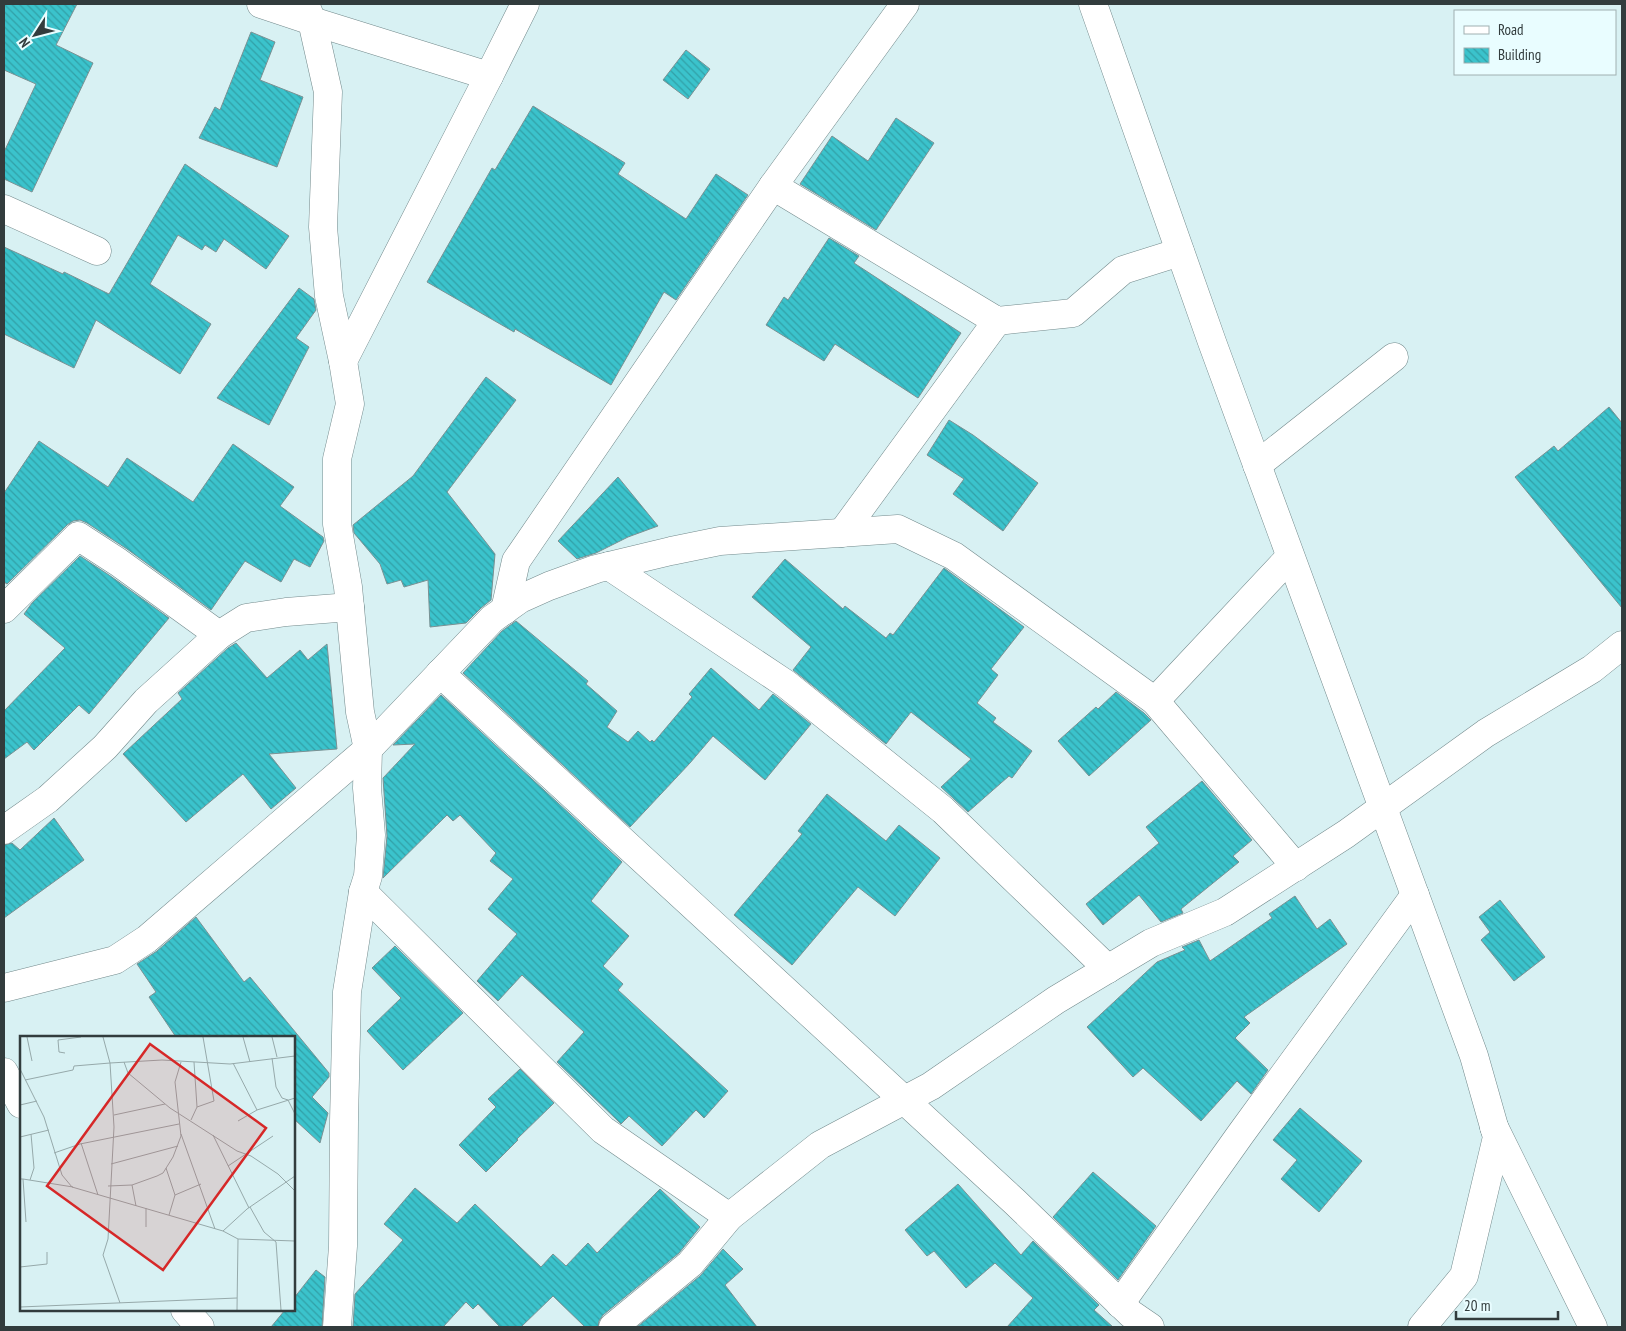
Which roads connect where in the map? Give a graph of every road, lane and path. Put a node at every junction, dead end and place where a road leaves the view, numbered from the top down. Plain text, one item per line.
1 (261, 4) edge
2 (525, 4) edge
3 (905, 4) edge
4 (1094, 4) edge
5 (309, 12) edge
6 (489, 76) junction
7 (773, 186) junction
8 (4, 209) edge
9 (98, 252) dead end
10 (1180, 252) junction
11 (997, 321) junction
12 (1394, 356) dead end
13 (343, 361) junction
14 (1257, 466) junction
15 (842, 533) junction
16 (1290, 557) junction
17 (609, 566) junction
18 (350, 607) junction
19 (4, 609) edge
20 (505, 610) junction
21 (219, 635) junction
22 (1622, 644) edge
23 (440, 674) junction
24 (1155, 701) junction
25 (368, 749) junction
26 (1382, 808) junction
27 (4, 830) edge
28 (1296, 866) junction
29 (363, 892) junction
30 (1415, 895) junction
31 (1108, 969) junction
32 (4, 988) edge
33 (4, 1072) edge
34 (904, 1101) junction
35 (20, 1102) edge
36 (1494, 1126) junction
37 (729, 1217) junction
38 (1120, 1304) junction
39 (186, 1311) edge
40 (200, 1327) edge
41 (338, 1327) edge
42 (613, 1327) edge
43 (1150, 1327) edge
44 (1422, 1327) edge
45 (1593, 1327) edge

1 - 5 street
2 - 6 street
3 - 7 street
4 - 10 street
5 - 6 street
5 - 13 street
6 - 13 street
7 - 11 street
7 - 20 street
8 - 9 street
10 - 11 street
10 - 14 street
11 - 15 street
12 - 14 street
13 - 18 street
14 - 16 street
15 - 17 street
15 - 24 street
16 - 24 street
16 - 26 street
17 - 20 street
17 - 31 street
18 - 21 street
18 - 25 street
19 - 21 street
20 - 23 street
21 - 27 street
22 - 26 street
23 - 25 street
23 - 34 street
24 - 28 street
25 - 29 street
25 - 32 street
26 - 28 street
26 - 30 street
28 - 31 street
29 - 37 street
29 - 41 street
30 - 36 street
30 - 38 street
31 - 34 street
33 - 35 street
34 - 37 street
34 - 38 street
36 - 44 street
36 - 45 street
37 - 42 street
38 - 43 street
39 - 40 street

